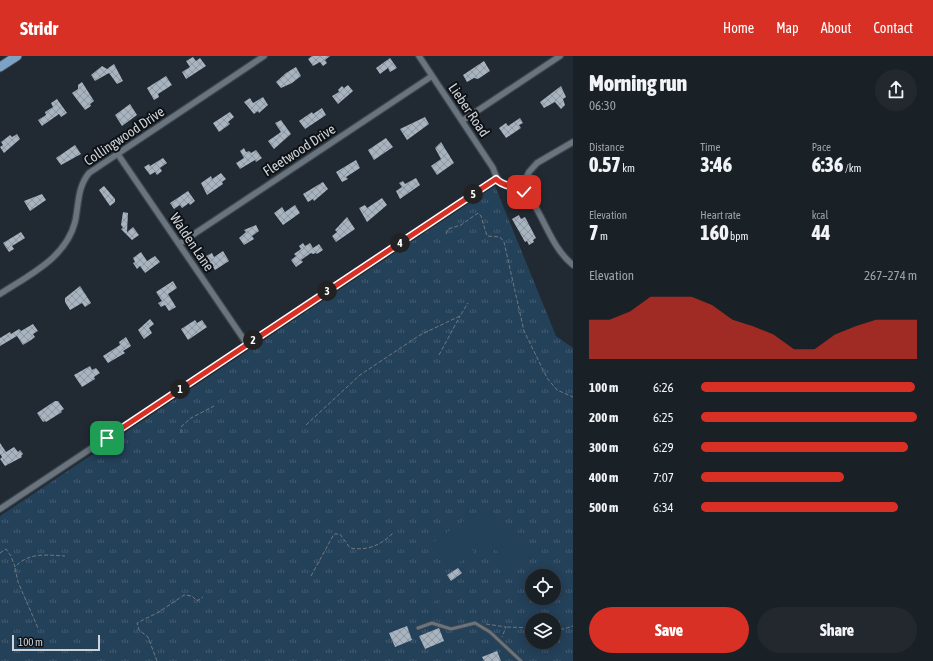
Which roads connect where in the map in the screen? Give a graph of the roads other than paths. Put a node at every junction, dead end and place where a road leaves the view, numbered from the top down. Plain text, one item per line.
1 (17, 56) edge
2 (264, 56) edge
3 (419, 56) edge
4 (560, 56) edge
5 (0, 67) edge
6 (432, 76) junction
7 (462, 121) junction
8 (573, 142) edge
9 (117, 153) junction
10 (496, 179) junction
11 (521, 189) junction
12 (179, 244) junction
13 (573, 264) edge
14 (0, 294) edge
15 (247, 344) junction
16 (0, 509) edge
17 (418, 628) dead end
18 (521, 661) edge

1 - 5 main road
2 - 9 street, Collingwood Drive
3 - 6 street, Lieber Road
4 - 7 street
6 - 7 street, Lieber Road
6 - 12 street, Fleetwood Drive
7 - 10 street, Lieber Road
8 - 11 street
9 - 12 street, Walden Lane
9 - 14 street, Collingwood Drive
10 - 11 street
10 - 15 street
11 - 13 street
12 - 15 street, Walden Lane
15 - 16 street
17 - 18 lane

